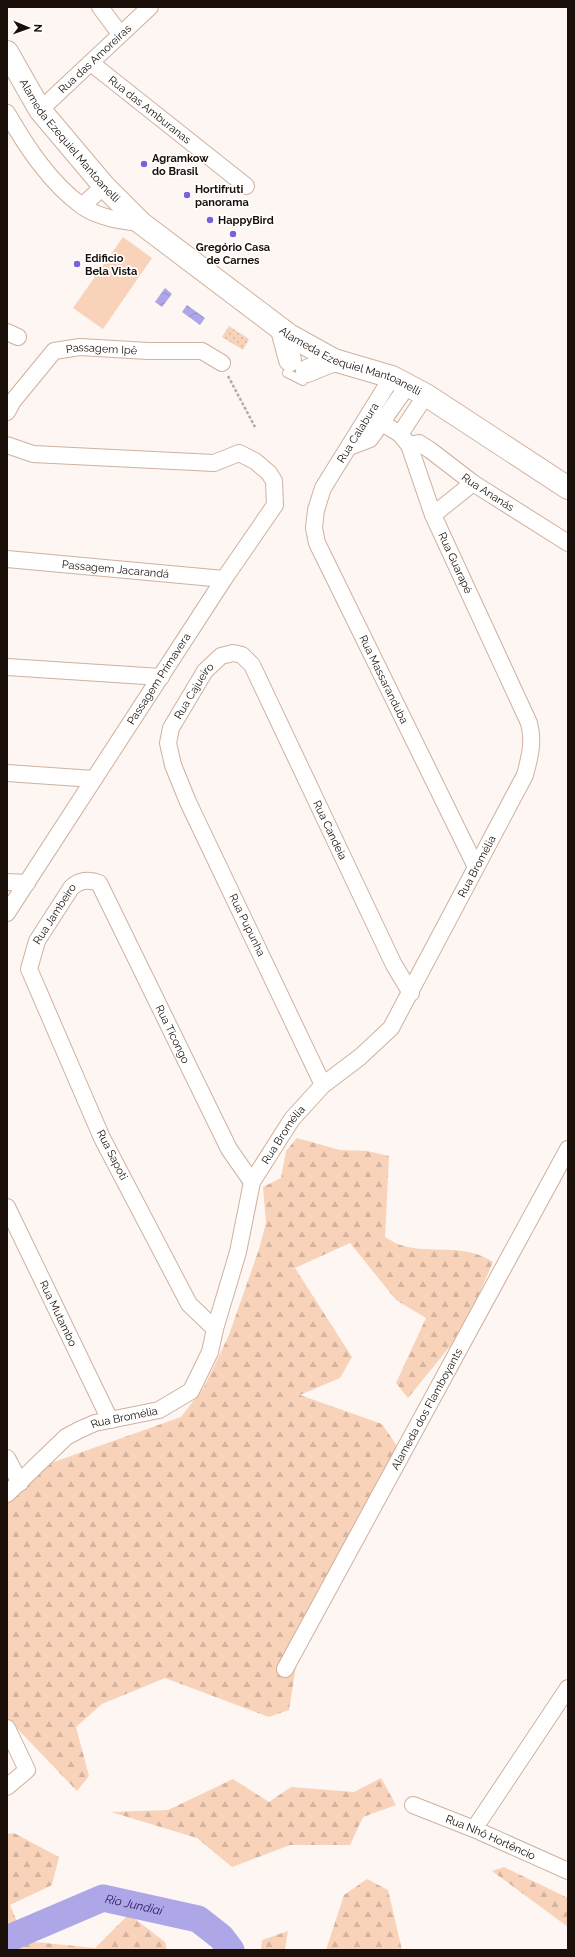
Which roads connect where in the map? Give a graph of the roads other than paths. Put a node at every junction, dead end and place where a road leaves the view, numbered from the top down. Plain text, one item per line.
1 (100, 7) edge
2 (150, 7) edge
3 (120, 34) junction
4 (7, 52) edge
5 (91, 63) junction
6 (40, 110) junction
7 (7, 113) edge
8 (104, 186) junction
9 (246, 186) dead end
10 (82, 206) junction
11 (141, 223) junction
12 (282, 330) junction
13 (334, 360) junction
14 (222, 363) road end
15 (409, 386) junction
16 (7, 412) edge
17 (376, 419) junction
18 (404, 440) junction
19 (7, 445) edge
20 (472, 483) junction
21 (323, 488) joint
22 (568, 488) edge
23 (433, 515) junction
24 (568, 543) edge
25 (7, 559) edge
26 (224, 579) junction
27 (252, 665) joint
28 (7, 667) edge
29 (161, 677) junction
30 (529, 724) joint
31 (173, 765) joint
32 (7, 773) edge
33 (94, 779) junction
34 (476, 867) junction
35 (7, 882) edge
36 (27, 883) junction
37 (99, 883) joint
38 (7, 913) edge
39 (29, 969) joint
40 (411, 994) junction
41 (323, 1085) junction
42 (568, 1149) edge
43 (252, 1182) junction
44 (7, 1207) edge
45 (214, 1329) junction
46 (110, 1420) junction
47 (7, 1458) edge
48 (20, 1483) junction
49 (7, 1494) edge
50 (285, 1668) dead end
51 (568, 1688) edge
52 (7, 1728) edge
53 (7, 1787) edge
54 (413, 1805) dead end
55 (474, 1829) junction
56 (568, 1871) edge

1 - 3 street
2 - 3 street, Rua das Amoreiras
3 - 5 street, Rua das Amoreiras
4 - 6 main road, Alameda Ezequiel Mantoanelli
5 - 6 street, Rua das Amoreiras
5 - 9 street, Rua das Amburanas
6 - 8 main road, Alameda Ezequiel Mantoanelli
7 - 10 street, Alameda Ezequiel Mantoanelli
8 - 10 street
8 - 11 main road, Alameda Ezequiel Mantoanelli
10 - 11 street, Alameda Ezequiel Mantoanelli
11 - 12 main road, Alameda Ezequiel Mantoanelli
12 - 13 main road, Alameda Ezequiel Mantoanelli
12 - 13 main road
13 - 15 main road, Alameda Ezequiel Mantoanelli
14 - 16 street, Passagem Ipê
15 - 17 street, Rua Calabura
15 - 18 street
15 - 22 main road, Alameda Ezequiel Mantoanelli
17 - 18 street
17 - 21 street, Rua Calabura
18 - 20 street, Rua Ananás
18 - 23 street, Rua Guarapé
19 - 26 street, Passagem Primavera
20 - 23 street
20 - 24 street, Rua Ananás
21 - 34 street, Rua Massaranduba
23 - 30 street, Rua Guarapé
25 - 26 street, Passagem Jacarandá
26 - 29 street, Passagem Primavera
27 - 31 street, Rua Cajueiro
27 - 40 street, Rua Candeia
28 - 29 street
29 - 33 street, Passagem Primavera
30 - 34 street, Rua Bromélia
31 - 41 street, Rua Pupunha
32 - 33 street
33 - 36 street, Passagem Primavera
34 - 40 street, Rua Bromélia
35 - 36 street
36 - 38 street, Passagem Primavera
37 - 39 street, Rua Jambeiro
37 - 43 street, Rua Ticongo
39 - 45 street, Rua Sapoti
40 - 41 street, Rua Bromélia
41 - 43 street, Rua Bromélia
42 - 50 street, Alameda dos Flamboyants
43 - 45 street, Rua Bromélia
44 - 46 street, Rua Mutambo
45 - 46 street, Rua Bromélia
46 - 48 street, Rua Bromélia
47 - 48 street
48 - 49 street, Rua Bromélia
51 - 55 street
52 - 53 street
54 - 55 street, Rua Nhô Hortêncio
55 - 56 street, Rua Nhô Hortêncio

